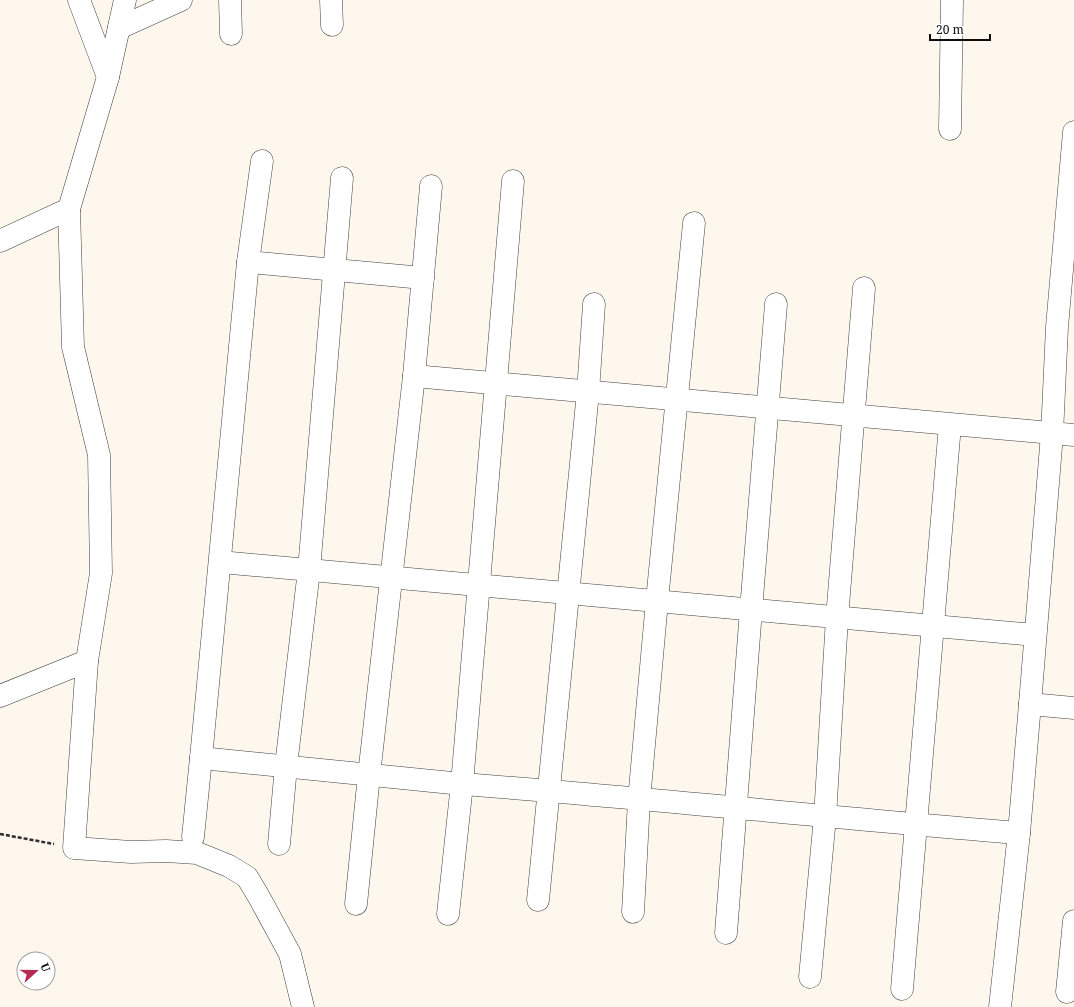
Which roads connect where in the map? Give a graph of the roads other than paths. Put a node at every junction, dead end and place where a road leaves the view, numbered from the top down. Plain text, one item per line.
1 (79, 0) edge
2 (125, 0) edge
3 (181, 0) edge
4 (230, 0) edge
5 (331, 0) edge
6 (952, 0) edge
7 (332, 26) dead end
8 (119, 28) junction
9 (232, 34) dead end
10 (108, 77) junction
11 (950, 129) dead end
12 (1074, 132) edge
13 (262, 161) dead end
14 (342, 178) dead end
15 (513, 181) dead end
16 (430, 186) dead end
17 (69, 210) junction
18 (694, 223) dead end
19 (0, 241) edge
20 (248, 262) junction
21 (334, 270) junction
22 (423, 278) junction
23 (864, 288) dead end
24 (594, 304) dead end
25 (776, 304) dead end
26 (414, 376) junction
27 (496, 384) junction
28 (588, 392) junction
29 (677, 400) junction
30 (768, 408) junction
31 (853, 416) junction
32 (950, 424) junction
33 (1052, 434) junction
34 (1074, 435) edge
35 (220, 562) junction
36 (309, 570) junction
37 (392, 578) junction
38 (479, 585) junction
39 (568, 593) junction
40 (657, 602) junction
41 (751, 610) junction
42 (837, 618) junction
43 (933, 626) junction
44 (1035, 636) junction
45 (88, 661) junction
46 (0, 696) edge
47 (1030, 704) junction
48 (1074, 708) edge
49 (201, 758) junction
50 (286, 766) junction
51 (369, 775) junction
52 (462, 784) junction
53 (548, 791) junction
54 (639, 800) junction
55 (736, 809) junction
56 (825, 817) junction
57 (916, 825) junction
58 (1019, 833) junction
59 (193, 837) dead end
60 (279, 844) dead end
61 (538, 900) dead end
62 (356, 904) dead end
63 (633, 912) dead end
64 (448, 914) dead end
65 (1074, 921) edge
66 (726, 933) dead end
67 (810, 977) dead end
68 (902, 989) dead end
69 (1067, 992) dead end
70 (1000, 1005) edge
71 (303, 1007) edge

1 - 10 street
2 - 8 street
3 - 8 street
4 - 9 street
5 - 7 street
6 - 11 street
8 - 10 street
10 - 17 street
12 - 33 street
13 - 20 street
14 - 21 street
15 - 27 street
16 - 22 street
17 - 19 street
17 - 45 street
18 - 29 street
20 - 21 street
20 - 35 street
21 - 22 street
21 - 36 street
22 - 26 street
23 - 31 street
24 - 28 street
25 - 30 street
26 - 27 street
26 - 37 street
27 - 28 street
27 - 38 street
28 - 29 street
28 - 39 street
29 - 30 street
29 - 40 street
30 - 31 street
30 - 41 street
31 - 32 street
31 - 42 street
32 - 33 street
32 - 43 street
33 - 34 street
33 - 44 street
35 - 36 street
35 - 49 street
36 - 37 street
36 - 50 street
37 - 38 street
37 - 51 street
38 - 39 street
38 - 52 street
39 - 40 street
39 - 53 street
40 - 41 street
40 - 54 street
41 - 42 street
41 - 55 street
42 - 43 street
42 - 56 street
43 - 44 street
43 - 57 street
44 - 47 street
45 - 46 street
45 - 71 street
47 - 48 street
47 - 58 street
49 - 50 street
49 - 59 street
50 - 51 street
50 - 60 street
51 - 52 street
51 - 62 street
52 - 53 street
52 - 64 street
53 - 54 street
53 - 61 street
54 - 55 street
54 - 63 street
55 - 56 street
55 - 66 street
56 - 57 street
56 - 67 street
57 - 58 street
57 - 68 street
58 - 70 street
65 - 69 street

